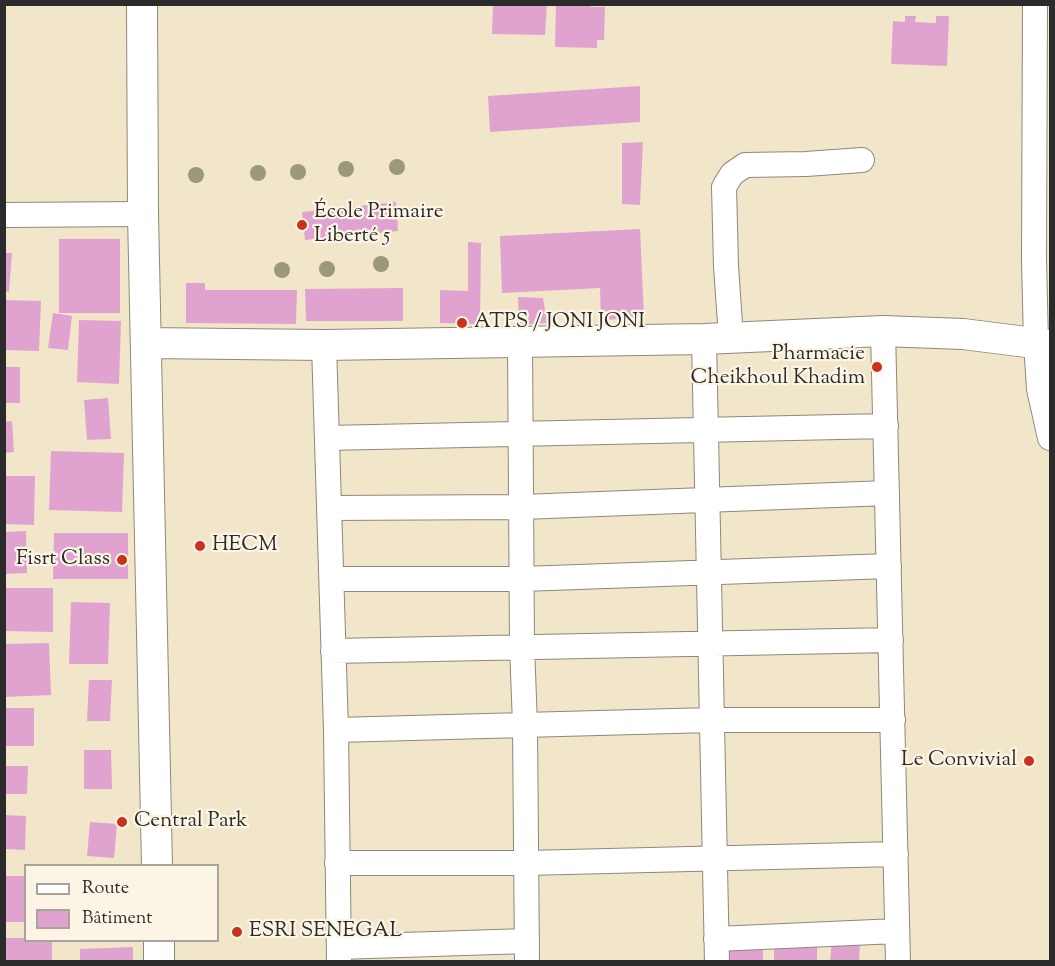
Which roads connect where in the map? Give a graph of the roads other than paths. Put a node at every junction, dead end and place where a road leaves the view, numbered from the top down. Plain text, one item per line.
1 (142, 4) edge
2 (1035, 4) edge
3 (862, 160) dead end
4 (143, 214) junction
5 (4, 215) edge
6 (883, 331) junction
7 (718, 339) junction
8 (520, 341) junction
9 (147, 343) junction
10 (1043, 344) edge
11 (324, 345) junction
12 (886, 426) junction
13 (706, 429) junction
14 (520, 434) junction
15 (327, 438) junction
16 (1050, 438) edge
17 (887, 493) junction
18 (707, 500) junction
19 (522, 507) junction
20 (329, 508) junction
21 (889, 566) junction
22 (708, 572) junction
23 (332, 579) junction
24 (522, 579) junction
25 (891, 640) junction
26 (710, 643) junction
27 (522, 646) junction
28 (333, 651) junction
29 (711, 720) junction
30 (893, 720) junction
31 (525, 725) junction
32 (336, 730) junction
33 (896, 854) junction
34 (714, 858) junction
35 (337, 863) junction
36 (158, 864) edge
37 (526, 864) junction
38 (897, 931) junction
39 (159, 942) edge
40 (716, 950) edge
41 (527, 951) edge
42 (339, 954) edge
43 (159, 962) edge
44 (898, 962) edge

1 - 4 street
2 - 10 street
3 - 7 street
4 - 5 street
4 - 9 street
6 - 7 street
6 - 10 street
6 - 12 street
7 - 8 street
7 - 13 street
8 - 11 street
8 - 14 street
9 - 11 street
9 - 36 street
10 - 16 street
11 - 15 street
12 - 13 street
12 - 17 street
13 - 14 street
13 - 18 street
14 - 15 street
14 - 19 street
15 - 20 street
17 - 18 street
17 - 21 street
18 - 19 street
18 - 22 street
19 - 20 street
19 - 24 street
20 - 23 street
21 - 22 street
21 - 25 street
22 - 24 street
22 - 26 street
23 - 24 street
23 - 28 street
24 - 27 street
25 - 26 street
25 - 30 street
26 - 27 street
26 - 29 street
27 - 28 street
27 - 31 street
28 - 32 street
29 - 30 street
29 - 31 street
29 - 34 street
30 - 33 street
31 - 32 street
31 - 37 street
32 - 35 street
33 - 34 street
33 - 38 street
34 - 37 street
34 - 40 street
35 - 37 street
35 - 42 street
37 - 41 street
38 - 40 street
38 - 44 street
39 - 43 street
41 - 42 street

